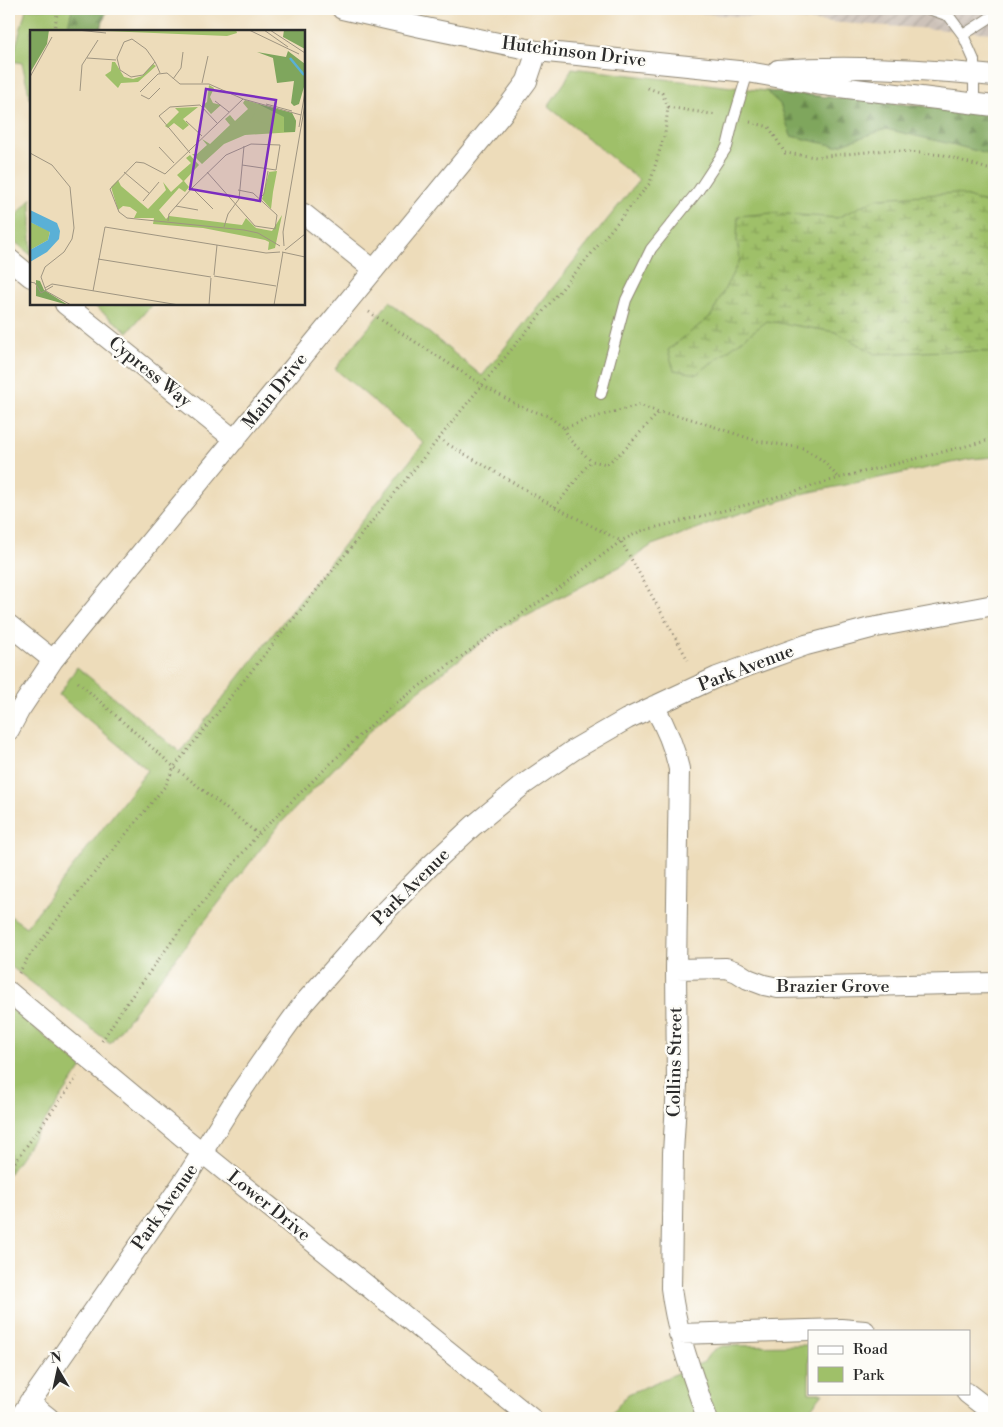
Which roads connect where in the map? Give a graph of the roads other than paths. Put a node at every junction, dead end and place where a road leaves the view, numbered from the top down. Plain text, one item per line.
1 (342, 9) edge
2 (929, 9) edge
3 (994, 17) edge
4 (963, 35) junction
5 (537, 51) junction
6 (748, 72) junction
7 (984, 75) edge
8 (974, 104) junction
9 (994, 106) edge
10 (305, 215) edge
11 (9, 259) edge
12 (374, 270) junction
13 (30, 275) edge
14 (66, 305) edge
15 (601, 394) dead end
16 (234, 440) junction
17 (994, 605) edge
18 (9, 625) edge
19 (54, 660) junction
20 (654, 706) junction
21 (9, 730) edge
22 (676, 969) junction
23 (994, 983) edge
24 (9, 992) edge
25 (203, 1152) junction
26 (808, 1331) edge
27 (679, 1334) junction
28 (968, 1394) edge
29 (24, 1410) edge
30 (993, 1412) edge
31 (49, 1418) edge
32 (531, 1418) edge
33 (707, 1418) edge

1 - 5 street, Hutchinson Drive
2 - 4 lane
3 - 4 lane
4 - 7 lane
5 - 6 street, Hutchinson Drive
5 - 12 street, Main Drive
6 - 7 street, Hutchinson Drive
6 - 8 street, Hutchinson Drive
6 - 15 lane
7 - 8 lane
8 - 9 street, Hutchinson Drive
10 - 12 street
11 - 13 street
12 - 16 street, Main Drive
14 - 16 street, Cypress Way
16 - 19 street, Main Drive
17 - 20 street, Park Avenue
18 - 19 street
19 - 21 street, Main Drive
20 - 22 street, Collins Street
20 - 25 street, Park Avenue
22 - 23 street, Brazier Grove
22 - 27 street, Collins Street
24 - 25 street, Lower Drive
25 - 29 street, Park Avenue
25 - 32 street, Lower Drive
26 - 27 street
27 - 33 street, Collins Street
28 - 30 street
29 - 31 street

